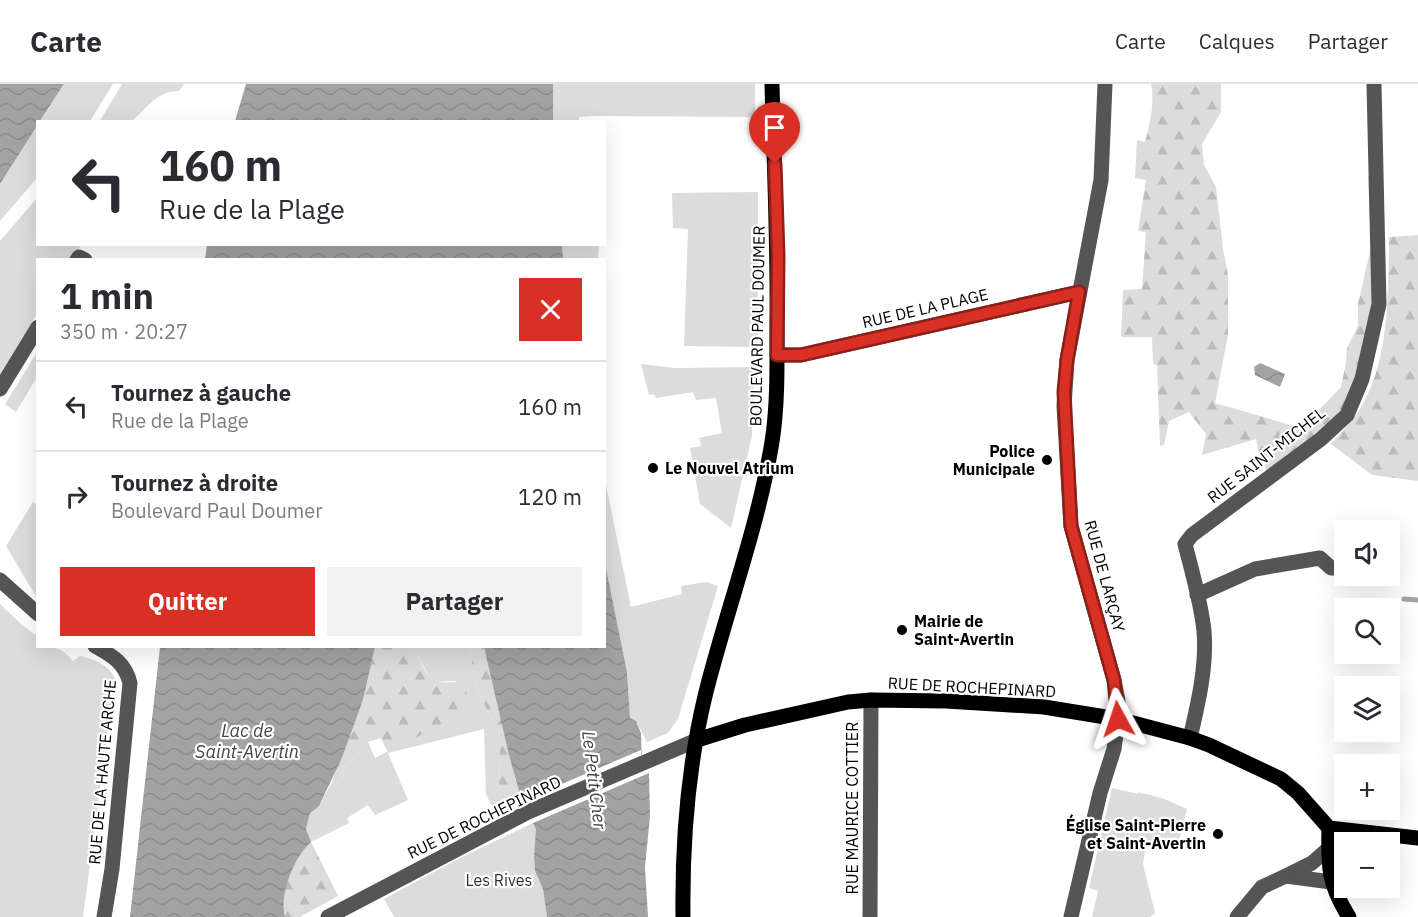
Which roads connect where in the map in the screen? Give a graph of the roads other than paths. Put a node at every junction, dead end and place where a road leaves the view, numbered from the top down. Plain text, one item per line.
1 (772, 84) edge
2 (1105, 84) edge
3 (1374, 84) edge
4 (1079, 292) junction
5 (36, 330) edge
6 (777, 355) junction
7 (0, 389) edge
8 (1334, 568) edge
9 (0, 580) edge
10 (1197, 595) junction
11 (36, 612) edge
12 (99, 648) edge
13 (871, 700) junction
14 (1118, 719) junction
15 (1190, 738) junction
16 (697, 740) junction
17 (1329, 828) junction
18 (1418, 838) edge
19 (1329, 848) junction
20 (1286, 876) junction
21 (1332, 882) junction
22 (104, 917) edge
23 (328, 917) edge
24 (683, 917) edge
25 (870, 917) edge
26 (1071, 917) edge
27 (1237, 917) edge
28 (1348, 917) edge

1 - 6 main road, BOULEVARD PAUL DOUMER
2 - 4 street, RUE DE LARÇAY
3 - 10 street, RUE SAINT-MICHEL
4 - 6 street, RUE DE LA PLAGE
4 - 14 street, RUE DE LARÇAY
5 - 7 street
6 - 16 main road, BOULEVARD PAUL DOUMER
8 - 10 street
9 - 11 street
10 - 15 street, RUE SAINT-MICHEL
12 - 22 street, RUE DE LA HAUTE ARCHE
13 - 14 main road, RUE DE ROCHEPINARD
13 - 16 main road, RUE DE ROCHEPINARD
13 - 25 street, RUE MAURICE COTTIER
14 - 15 main road, RUE DE ROCHEPINARD
14 - 26 street, RUE DE LARÇAY
15 - 17 main road, RUE DE ROCHEPINARD
16 - 23 street, RUE DE ROCHEPINARD
16 - 24 main road, BOULEVARD PAUL DOUMER
17 - 18 main road
17 - 19 main road
19 - 20 street
19 - 21 main road
20 - 21 street
20 - 27 street
21 - 28 main road

